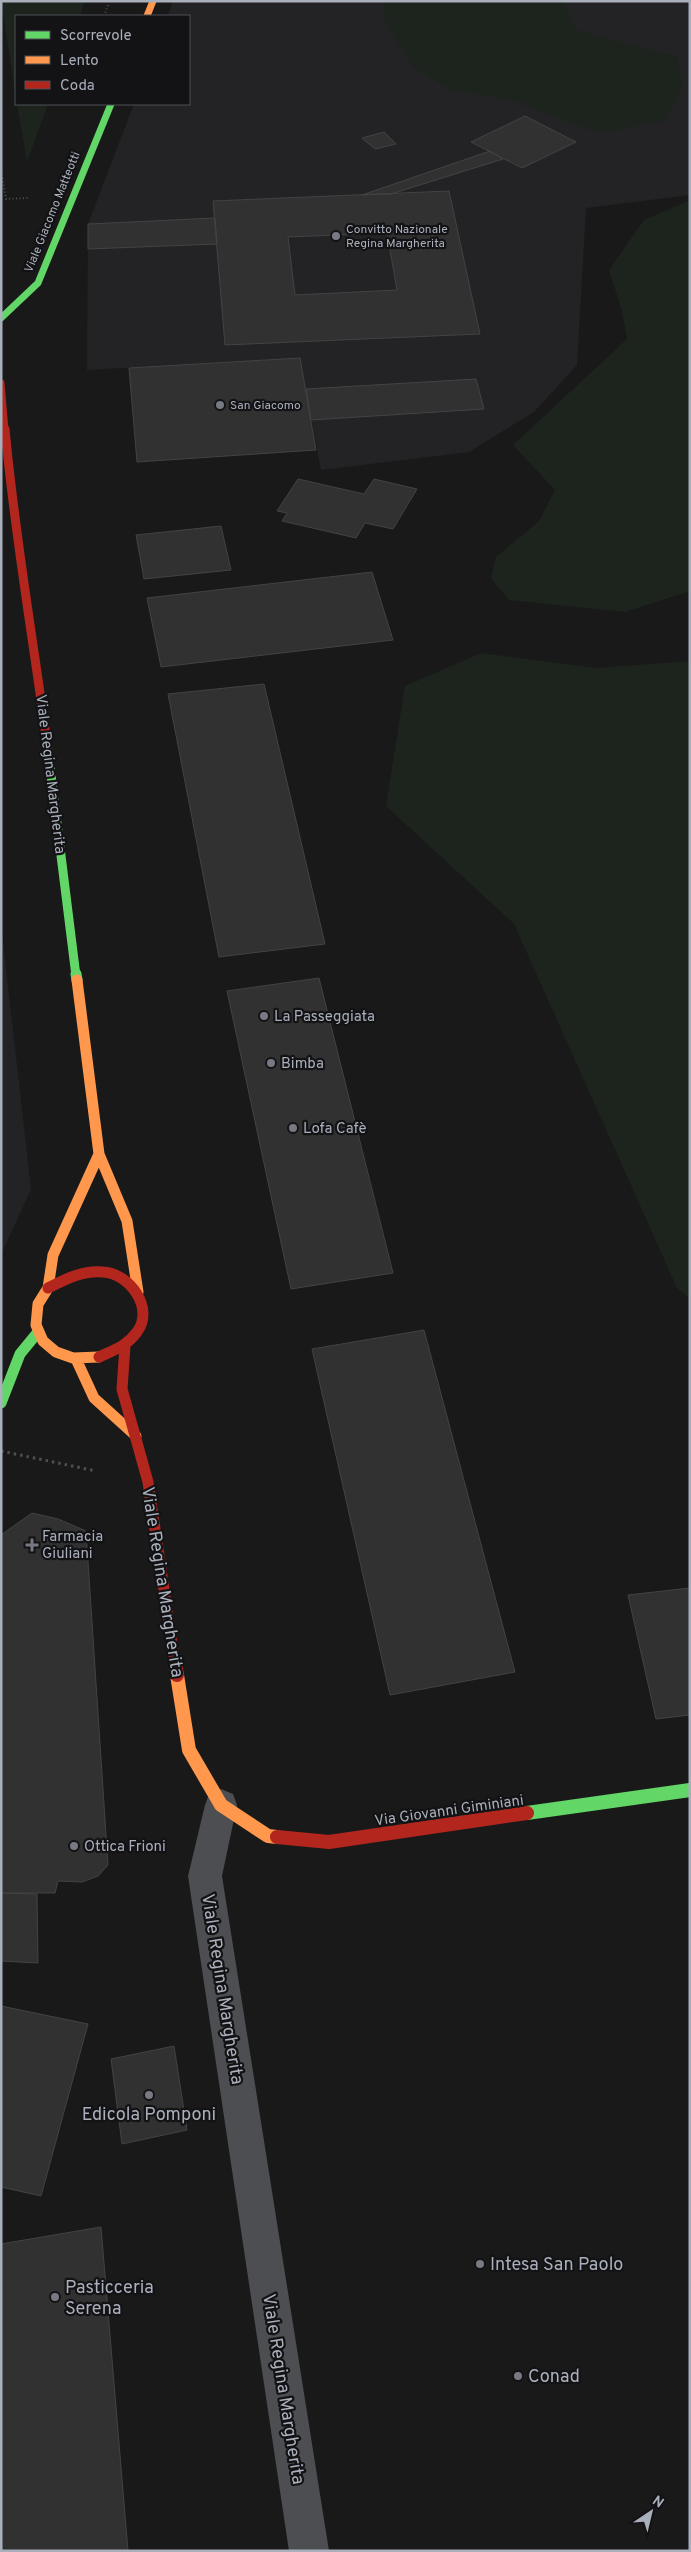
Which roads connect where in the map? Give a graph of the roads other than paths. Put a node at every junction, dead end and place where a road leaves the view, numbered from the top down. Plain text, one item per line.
1 (153, 1) edge
2 (147, 15) edge
3 (111, 105) edge
4 (1, 318) edge
5 (1, 383) edge
6 (99, 1154) junction
7 (48, 1288) junction
8 (138, 1292) junction
9 (38, 1332) junction
10 (125, 1346) junction
11 (76, 1359) junction
12 (1, 1403) edge
13 (136, 1436) junction
14 (690, 1790) edge
15 (220, 1805) junction
16 (309, 2551) edge

1 - 2 street
3 - 4 street, Viale Giacomo Matteotti
5 - 6 street, Viale Regina Margherita
6 - 7 street
6 - 8 street, Viale Regina Margherita
7 - 8 street
7 - 9 street
8 - 10 street, Viale Regina Margherita
9 - 11 street, Viale Regina Margherita
9 - 12 street
10 - 11 street, Viale Regina Margherita
10 - 13 street, Viale Regina Margherita
11 - 13 street
13 - 15 street, Viale Regina Margherita
14 - 15 street, Via Giovanni Giminiani
15 - 16 street, Viale Regina Margherita

